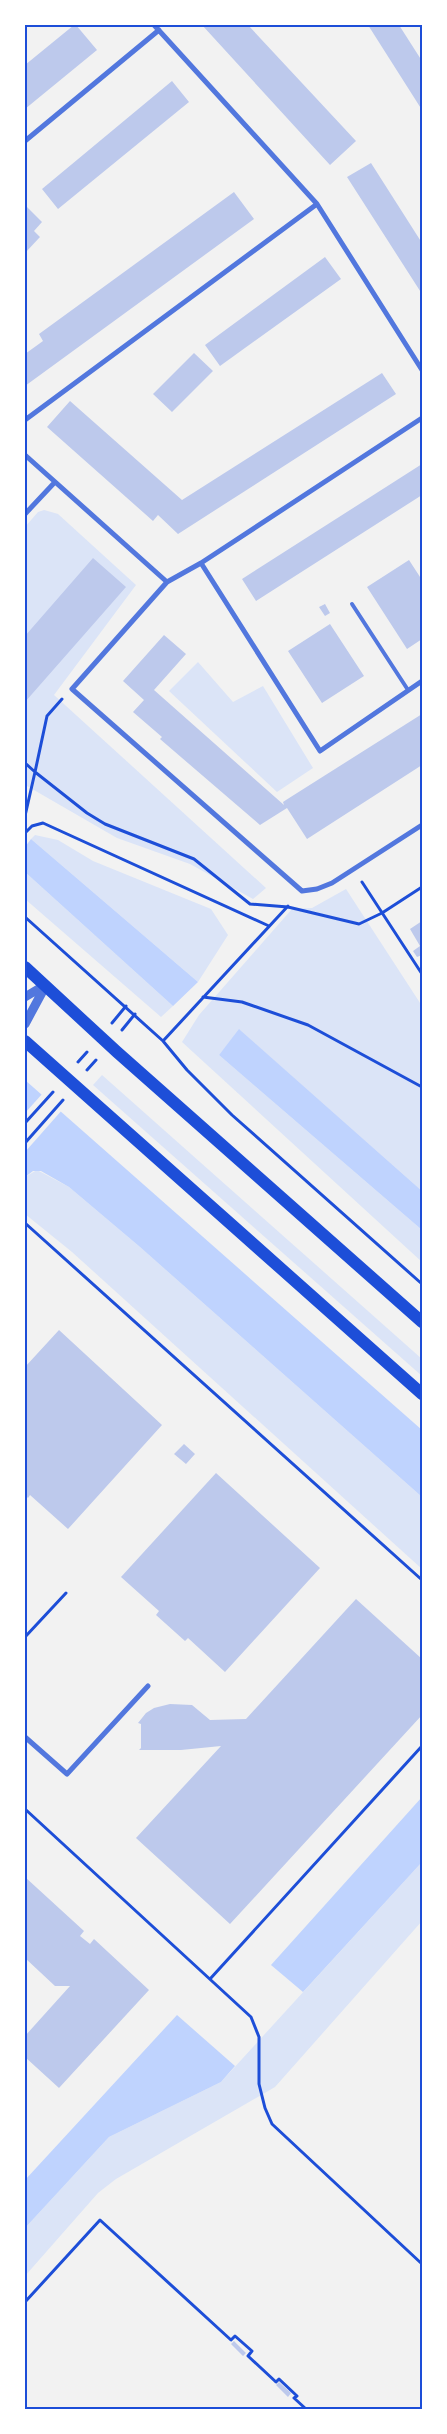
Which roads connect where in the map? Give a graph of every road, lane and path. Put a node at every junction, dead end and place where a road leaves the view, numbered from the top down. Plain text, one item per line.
1 (154, 25) edge
2 (158, 30) junction
3 (25, 141) edge
4 (317, 204) junction
5 (422, 370) edge
6 (422, 418) edge
7 (25, 420) edge
8 (25, 455) edge
9 (55, 482) junction
10 (25, 514) edge
11 (201, 563) junction
12 (167, 582) junction
13 (352, 604) dead end
14 (422, 681) edge
15 (72, 689) junction
16 (408, 690) junction
17 (25, 763) edge
18 (35, 772) junction
19 (25, 816) edge
20 (422, 825) edge
21 (25, 833) edge
22 (354, 869) junction
23 (422, 887) edge
24 (302, 890) junction
25 (288, 907) junction
26 (382, 913) junction
27 (25, 917) edge
28 (269, 926) junction
29 (25, 967) edge
30 (422, 974) edge
31 (46, 985) junction
32 (25, 996) edge
33 (203, 997) junction
34 (25, 1024) edge
35 (25, 1041) edge
36 (163, 1041) junction
37 (422, 1087) edge
38 (55, 1089) dead end
39 (65, 1098) dead end
40 (25, 1123) edge
41 (25, 1142) edge
42 (26, 1225) edge
43 (422, 1284) edge
44 (422, 1322) edge
45 (422, 1394) edge
46 (422, 1580) edge
47 (66, 1593) dead end
48 (25, 1637) edge
49 (148, 1686) dead end
50 (25, 1737) edge
51 (422, 1746) edge
52 (25, 1809) edge
53 (210, 1979) junction
54 (422, 2264) edge
55 (25, 2302) edge
56 (306, 2409) edge

1 - 2 street
2 - 3 street
2 - 4 street
4 - 5 street
4 - 7 street
6 - 11 street
8 - 9 street
9 - 10 street
9 - 12 street
11 - 12 street
11 - 16 street
12 - 15 street
13 - 16 lane
14 - 16 street
15 - 18 path
15 - 24 street
17 - 18 path
18 - 19 path
18 - 25 path
20 - 22 street
21 - 28 path
22 - 24 street
22 - 26 path
23 - 26 path
24 - 25 path
25 - 26 path
25 - 28 path
26 - 30 path
27 - 36 path
28 - 33 path
29 - 31 main road
31 - 32 street
31 - 34 street
31 - 44 main road
33 - 36 path
33 - 37 path
35 - 45 main road
36 - 43 path
38 - 40 path
39 - 41 path
42 - 46 path
47 - 48 path
49 - 50 street
51 - 53 path
52 - 53 path
53 - 54 path
55 - 56 path

